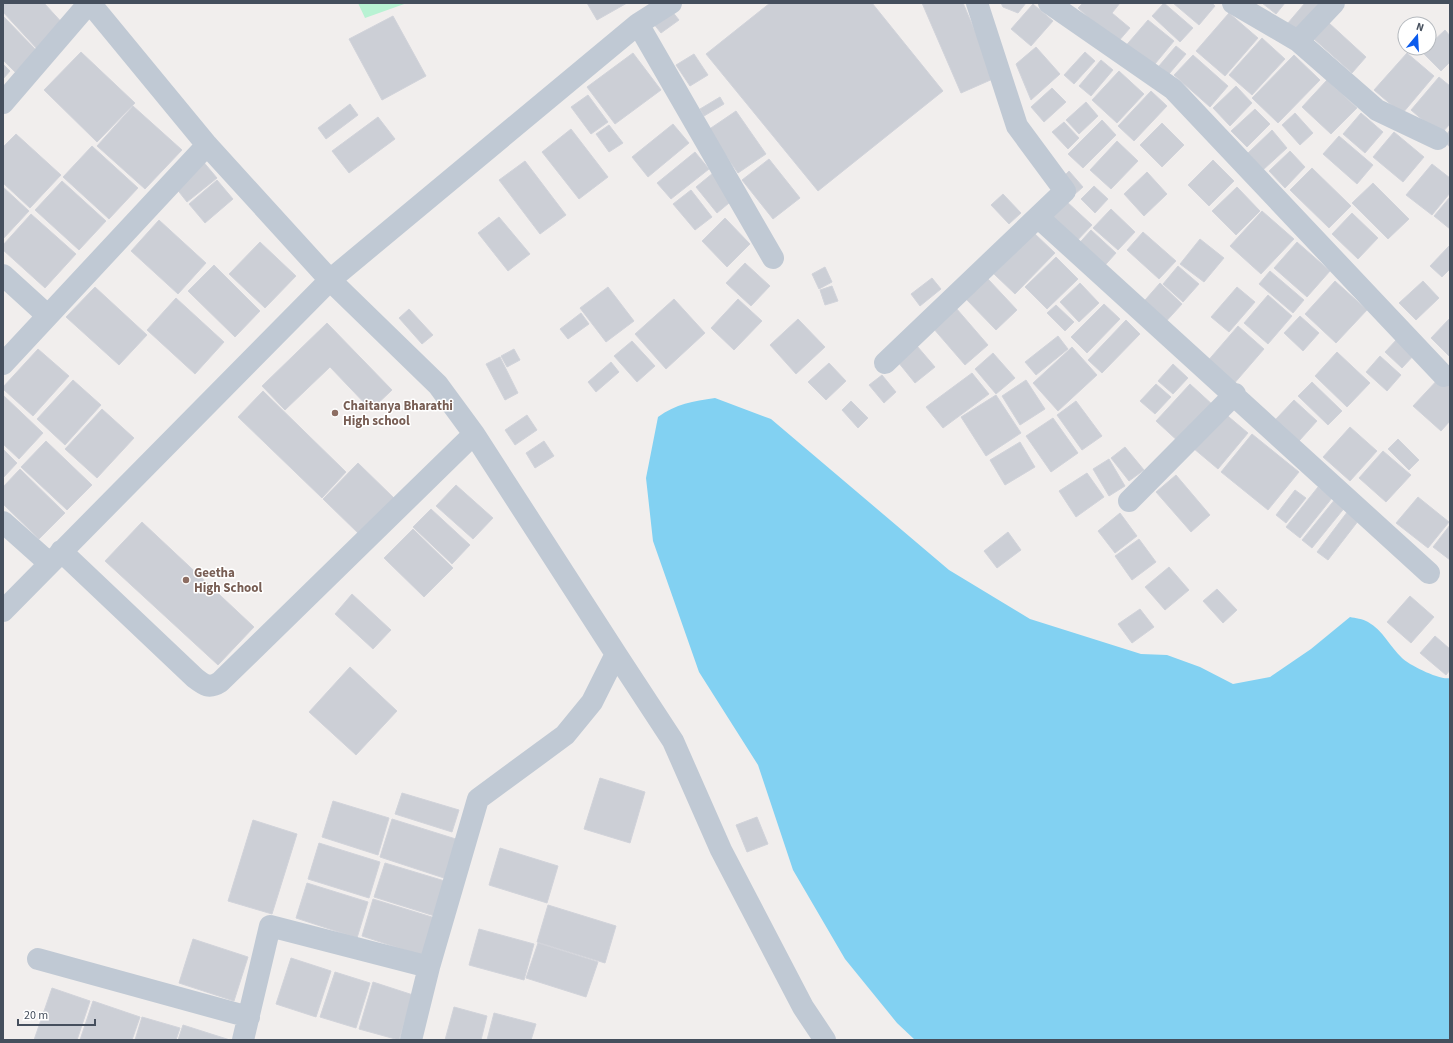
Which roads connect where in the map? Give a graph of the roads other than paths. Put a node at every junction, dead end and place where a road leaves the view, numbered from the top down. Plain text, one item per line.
1 (90, 3) edge
2 (671, 3) edge
3 (976, 3) edge
4 (1049, 3) edge
5 (1234, 3) edge
6 (1334, 3) edge
7 (638, 24) junction
8 (1298, 41) junction
9 (3, 103) edge
10 (1438, 139) dead end
11 (207, 145) junction
12 (1039, 218) junction
13 (773, 258) dead end
14 (3, 275) edge
15 (330, 280) junction
16 (47, 314) junction
17 (885, 363) dead end
18 (3, 364) edge
19 (1444, 376) dead end
20 (1235, 394) junction
21 (474, 434) junction
22 (1129, 501) dead end
23 (3, 522) edge
24 (55, 557) junction
25 (1429, 572) dead end
26 (3, 611) edge
27 (616, 654) junction
28 (38, 959) dead end
29 (429, 967) junction
30 (249, 1017) junction
31 (243, 1040) edge
32 (411, 1040) edge
33 (825, 1040) edge

1 - 9 street
1 - 11 street
2 - 7 street
3 - 12 street
4 - 19 street
5 - 8 street
6 - 8 street
7 - 13 street
7 - 15 street
8 - 10 street
11 - 15 street
11 - 16 street
12 - 17 street
12 - 20 street
14 - 16 street
15 - 21 street
15 - 24 street
16 - 18 street
20 - 22 street
20 - 25 street
21 - 24 street
21 - 27 street
23 - 24 street
24 - 26 street
27 - 29 street
27 - 33 street
28 - 30 street
29 - 30 street
29 - 32 street
30 - 31 street

